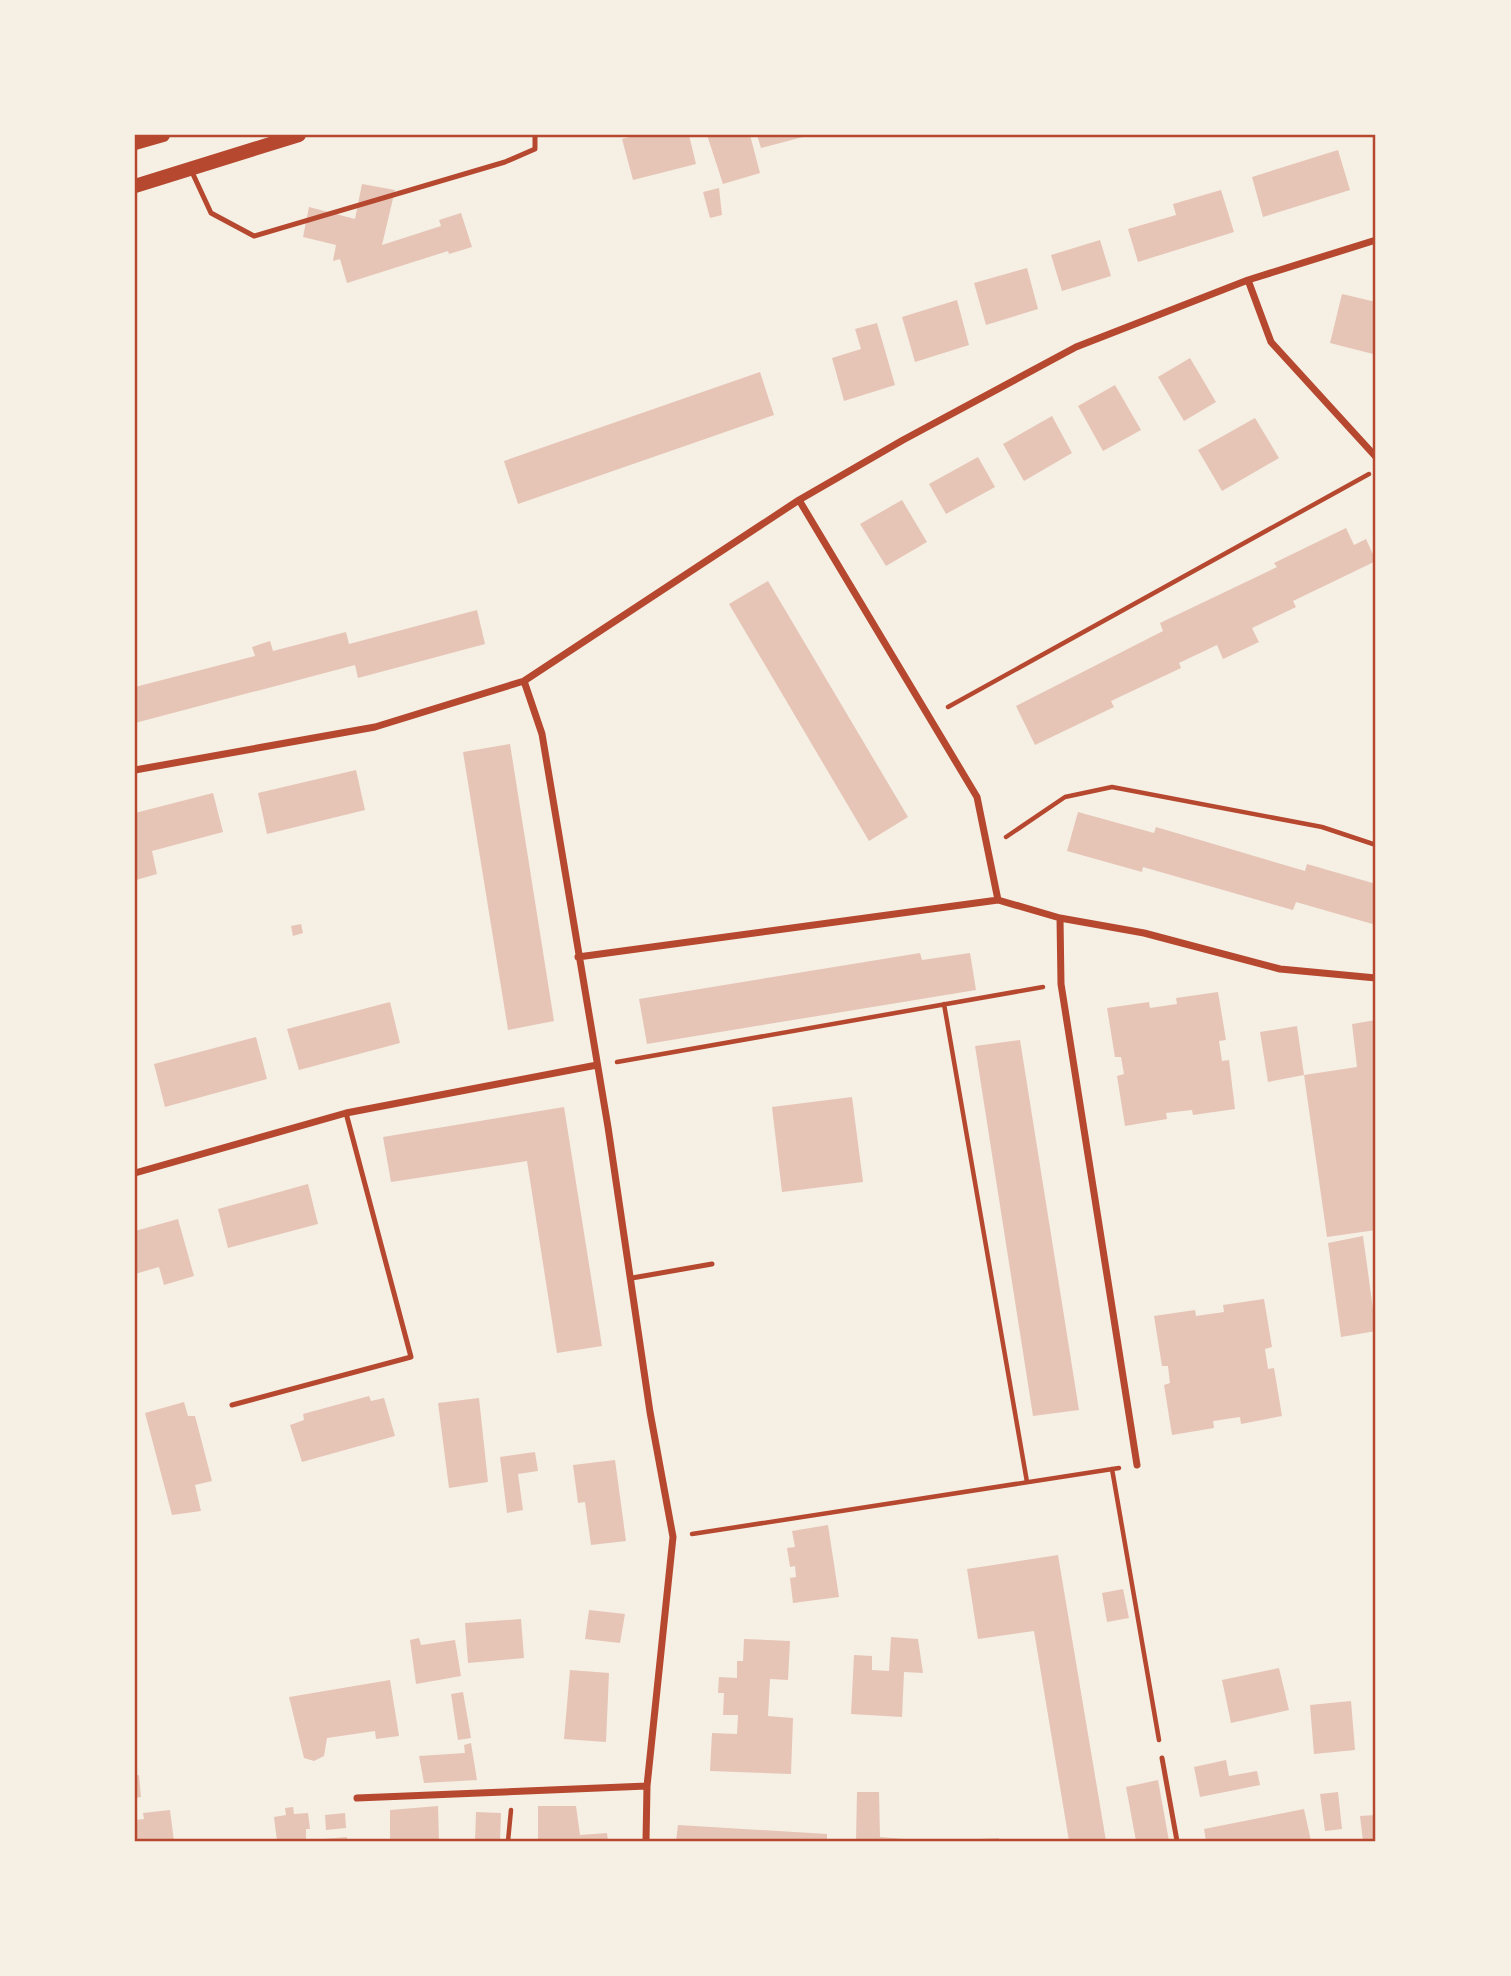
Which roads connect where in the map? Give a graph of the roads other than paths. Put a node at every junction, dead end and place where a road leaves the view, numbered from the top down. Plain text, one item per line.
1 (163, 135) edge
2 (299, 135) edge
3 (535, 135) edge
4 (135, 144) edge
5 (190, 169) junction
6 (135, 186) edge
7 (1376, 240) edge
8 (1248, 280) junction
9 (1376, 457) edge
10 (799, 500) junction
11 (524, 681) junction
12 (135, 770) edge
13 (998, 900) junction
14 (1060, 918) junction
15 (578, 957) junction
16 (1376, 978) edge
17 (597, 1065) junction
18 (346, 1113) junction
19 (135, 1173) edge
20 (712, 1264) dead end
21 (632, 1278) junction
22 (232, 1405) dead end
23 (1137, 1465) road end
24 (1162, 1758) road end
25 (647, 1786) junction
26 (357, 1798) dead end
27 (646, 1841) edge
28 (1177, 1841) edge

1 - 4 main road
2 - 5 main road
3 - 5 lane
5 - 6 main road
7 - 8 street
8 - 9 street
8 - 10 street
10 - 11 street
10 - 13 street
11 - 12 street
11 - 15 street
13 - 14 street
13 - 15 street
14 - 16 street
14 - 23 street
15 - 17 street
17 - 18 street
17 - 21 street
18 - 19 street
18 - 22 lane
20 - 21 lane
21 - 25 street
24 - 28 lane
25 - 26 street
25 - 27 street

